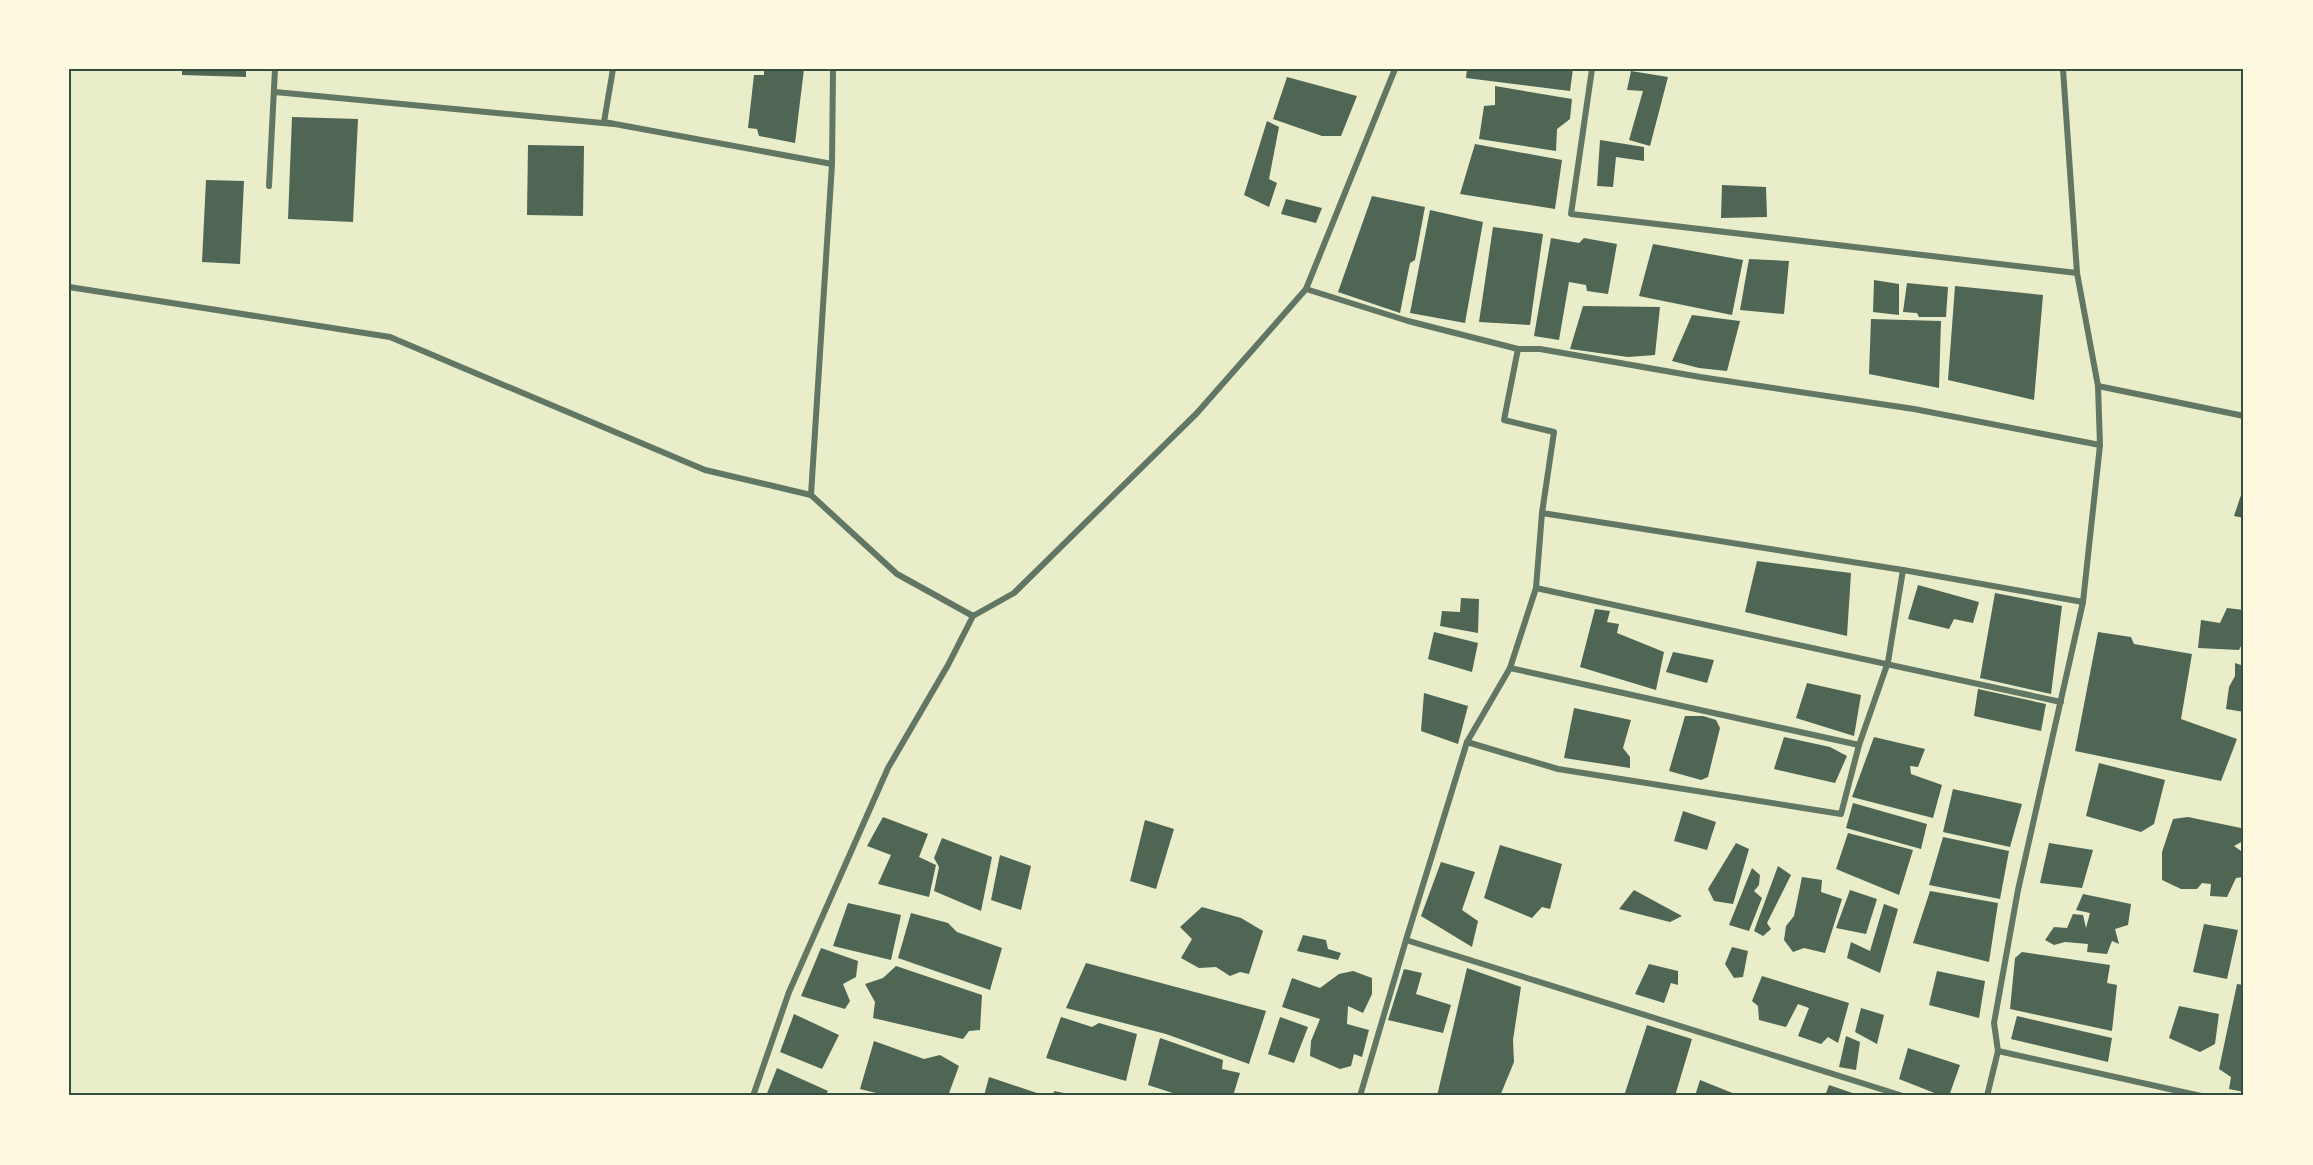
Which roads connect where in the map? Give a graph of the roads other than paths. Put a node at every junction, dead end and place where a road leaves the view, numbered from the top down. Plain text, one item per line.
1 (275, 69) edge
2 (612, 69) edge
3 (833, 69) edge
4 (1395, 69) edge
5 (1593, 69) edge
6 (2064, 69) edge
7 (275, 92) junction
8 (613, 124) junction
9 (832, 164) junction
10 (269, 186) dead end
11 (2078, 273) junction
12 (69, 286) edge
13 (1306, 289) junction
14 (1518, 349) junction
15 (2098, 386) junction
16 (2244, 416) edge
17 (2100, 445) junction
18 (812, 495) junction
19 (1542, 513) junction
20 (1903, 570) junction
21 (1536, 588) junction
22 (2083, 602) junction
23 (973, 616) junction
24 (1888, 662) junction
25 (1510, 668) junction
26 (2061, 702) junction
27 (1467, 742) junction
28 (1859, 745) junction
29 (1406, 940) junction
30 (1998, 1051) junction
31 (753, 1096) edge
32 (1360, 1096) edge
33 (1903, 1096) edge
34 (1987, 1096) edge
35 (2201, 1096) edge

1 - 7 street
2 - 8 street
3 - 9 street
4 - 13 street
5 - 11 street
6 - 11 street
7 - 8 street
7 - 10 street
8 - 9 street
9 - 18 street
11 - 15 street
12 - 18 street
13 - 14 street
13 - 23 street
14 - 17 street
14 - 19 street
15 - 16 street
15 - 17 street
17 - 22 street
18 - 23 street
19 - 20 street
19 - 21 street
20 - 22 street
20 - 24 street
21 - 24 street
21 - 25 street
22 - 26 street
23 - 31 street
24 - 26 street
24 - 28 street
25 - 27 street
25 - 28 street
26 - 30 street
27 - 28 street
27 - 29 street
29 - 32 street
29 - 33 street
30 - 34 street
30 - 35 street

